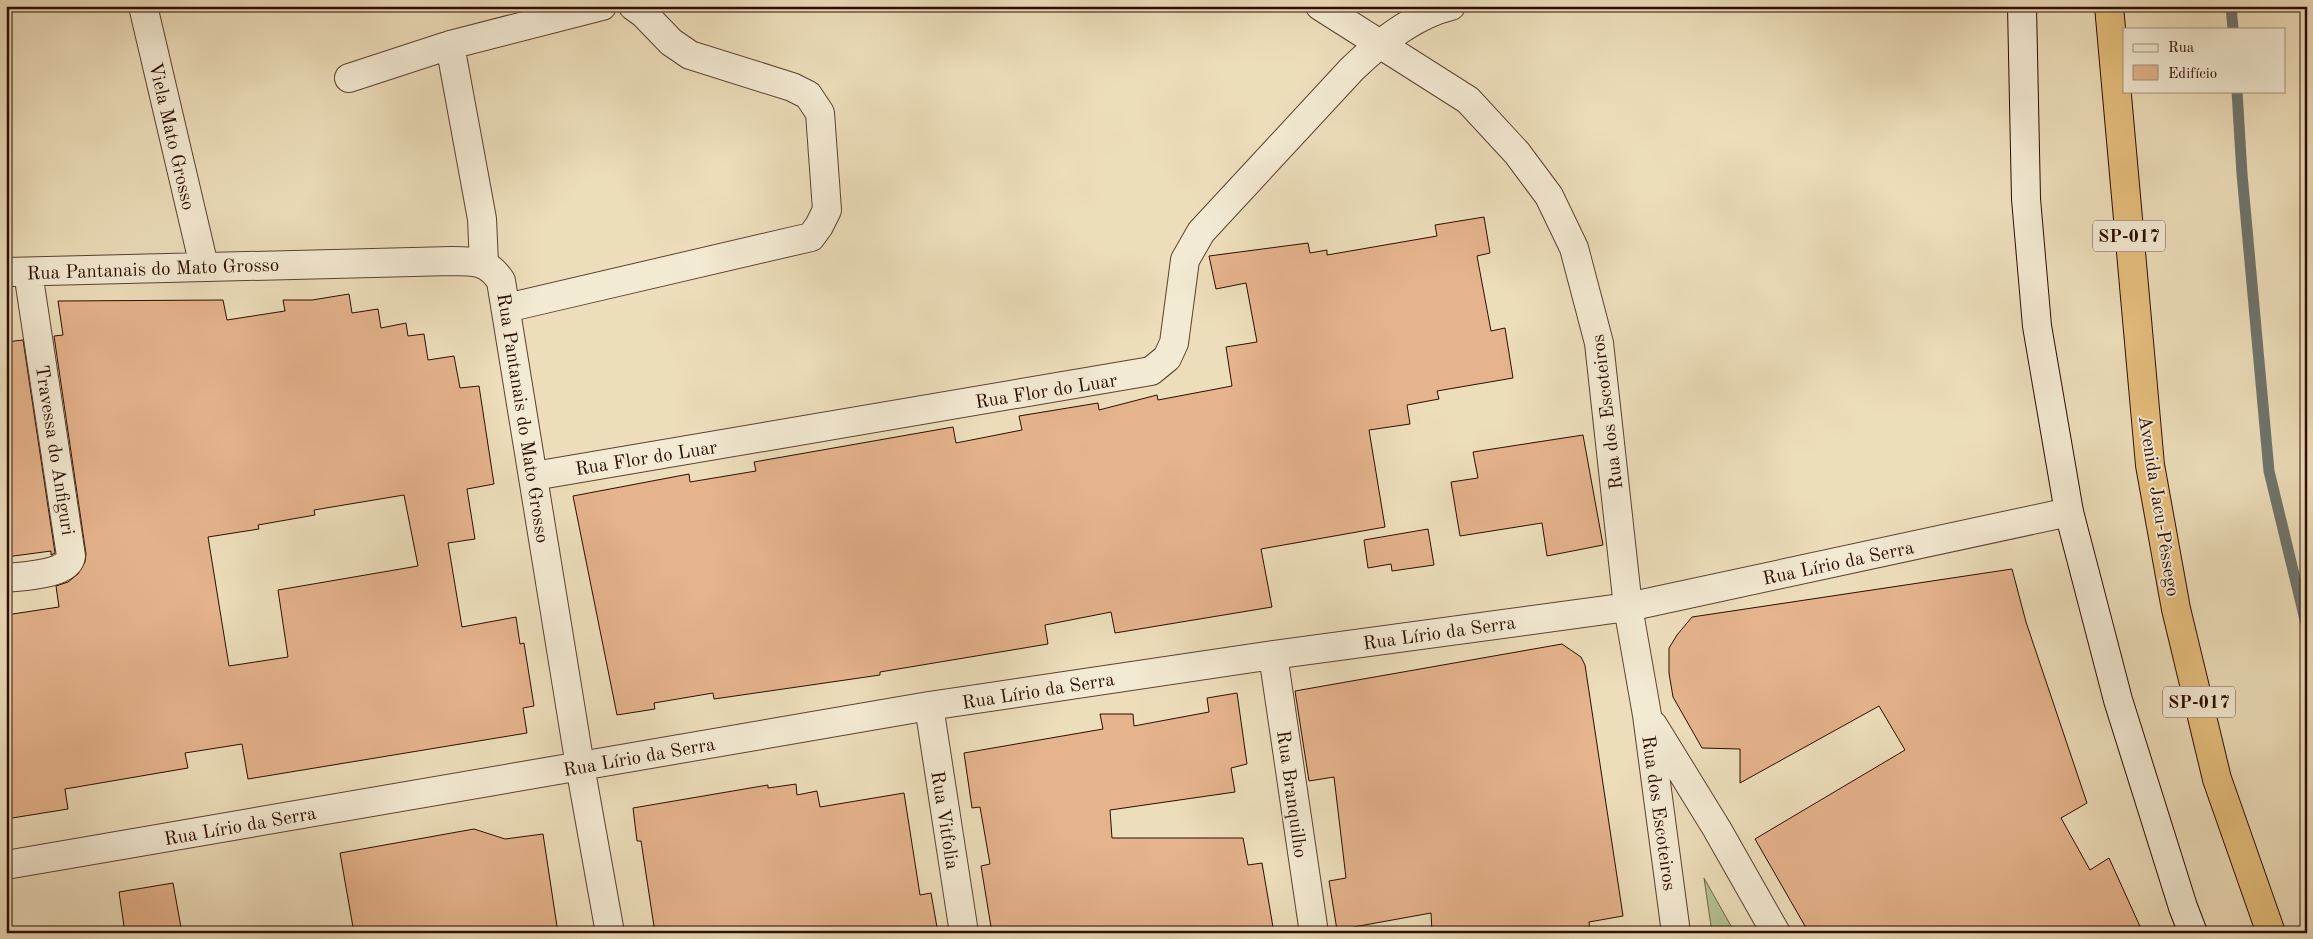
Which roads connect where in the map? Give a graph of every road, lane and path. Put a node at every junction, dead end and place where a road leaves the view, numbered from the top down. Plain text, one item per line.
1 (143, 6) edge
2 (602, 6) edge
3 (633, 6) edge
4 (1320, 6) edge
5 (1450, 6) edge
6 (2022, 6) edge
7 (2109, 6) edge
8 (1378, 44) junction
9 (450, 46) junction
10 (350, 78) dead end
11 (484, 264) junction
12 (204, 266) junction
13 (17, 272) edge
14 (506, 308) junction
15 (534, 476) junction
16 (2069, 512) junction
17 (6, 578) edge
18 (1628, 607) junction
19 (1273, 655) junction
20 (928, 706) junction
21 (1648, 715) junction
22 (580, 766) junction
23 (6, 865) edge
24 (610, 933) edge
25 (964, 933) edge
26 (1314, 933) edge
27 (1676, 933) edge
28 (1776, 933) edge
29 (2194, 933) edge
30 (2271, 933) edge

1 - 12 street, Viela Mato Grosso
2 - 9 street
3 - 14 street
4 - 8 street, Rua dos Escoteiros
5 - 8 street, Rua Flor do Luar
6 - 16 street
7 - 30 highway, Avenida Jacu-Pêssego / SP-017
8 - 15 street, Rua Flor do Luar
8 - 18 street, Rua dos Escoteiros
9 - 10 street
9 - 11 street
11 - 12 street, Rua Pantanais do Mato Grosso
11 - 14 street, Rua Pantanais do Mato Grosso
12 - 13 street, Rua Pantanais do Mato Grosso
13 - 17 street, Travessa do Anfiguri
14 - 15 street, Rua Pantanais do Mato Grosso
15 - 22 street, Rua Pantanais do Mato Grosso
16 - 18 street, Rua Lírio da Serra
16 - 29 street
18 - 19 street, Rua Lírio da Serra
18 - 21 street, Rua dos Escoteiros
19 - 20 street, Rua Lírio da Serra
19 - 26 street, Rua Branquilho
20 - 22 street, Rua Lírio da Serra
20 - 25 street, Rua Vitfolia
21 - 27 street, Rua dos Escoteiros
21 - 28 street
22 - 23 street, Rua Lírio da Serra
22 - 24 street, Rua Pantanais do Mato Grosso

